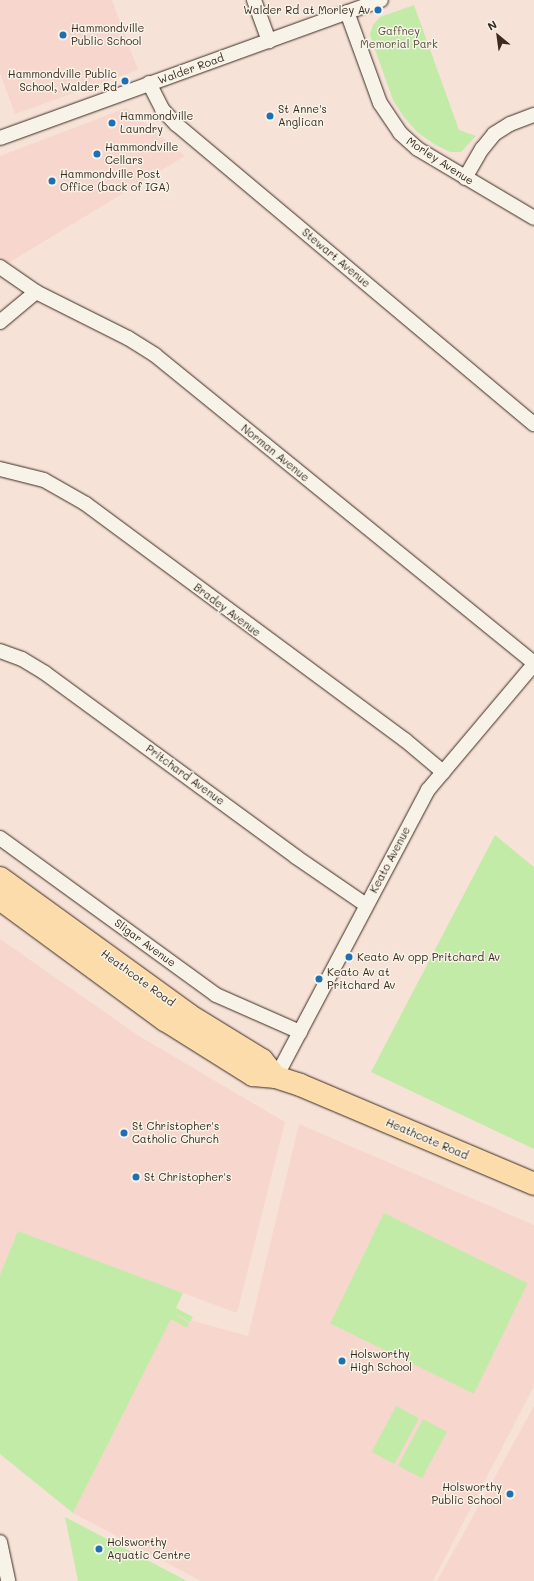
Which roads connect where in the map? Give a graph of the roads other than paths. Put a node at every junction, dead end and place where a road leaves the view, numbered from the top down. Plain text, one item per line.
1 (254, 0) edge
2 (381, 0) edge
3 (347, 12) junction
4 (269, 40) junction
5 (149, 83) junction
6 (534, 115) edge
7 (0, 138) edge
8 (465, 178) junction
9 (534, 218) edge
10 (0, 266) edge
11 (36, 292) junction
12 (0, 322) edge
13 (534, 424) edge
14 (0, 469) edge
15 (0, 651) edge
16 (534, 664) edge
17 (443, 772) junction
18 (0, 838) edge
19 (0, 878) edge
20 (0, 899) edge
21 (366, 905) junction
22 (300, 1032) junction
23 (276, 1077) junction
24 (534, 1184) edge
25 (0, 1542) edge
26 (8, 1581) edge

1 - 4 street
2 - 3 street, Walder Road
3 - 4 street, Walder Road
3 - 8 street, Morley Avenue
4 - 5 street, Walder Road
5 - 7 street, Walder Road
5 - 13 street, Stewart Avenue
6 - 8 street
8 - 9 street, Morley Avenue
10 - 11 street, Norman Avenue
11 - 12 street
11 - 16 street, Norman Avenue
14 - 17 street, Bradey Avenue
15 - 21 street, Pritchard Avenue
16 - 17 street, Keato Avenue
17 - 21 street, Keato Avenue
18 - 22 street, Sligar Avenue
19 - 23 main road, Heathcote Road
20 - 23 main road, Heathcote Road
21 - 22 street, Keato Avenue
22 - 23 street, Keato Avenue
23 - 24 main road, Heathcote Road
25 - 26 street

